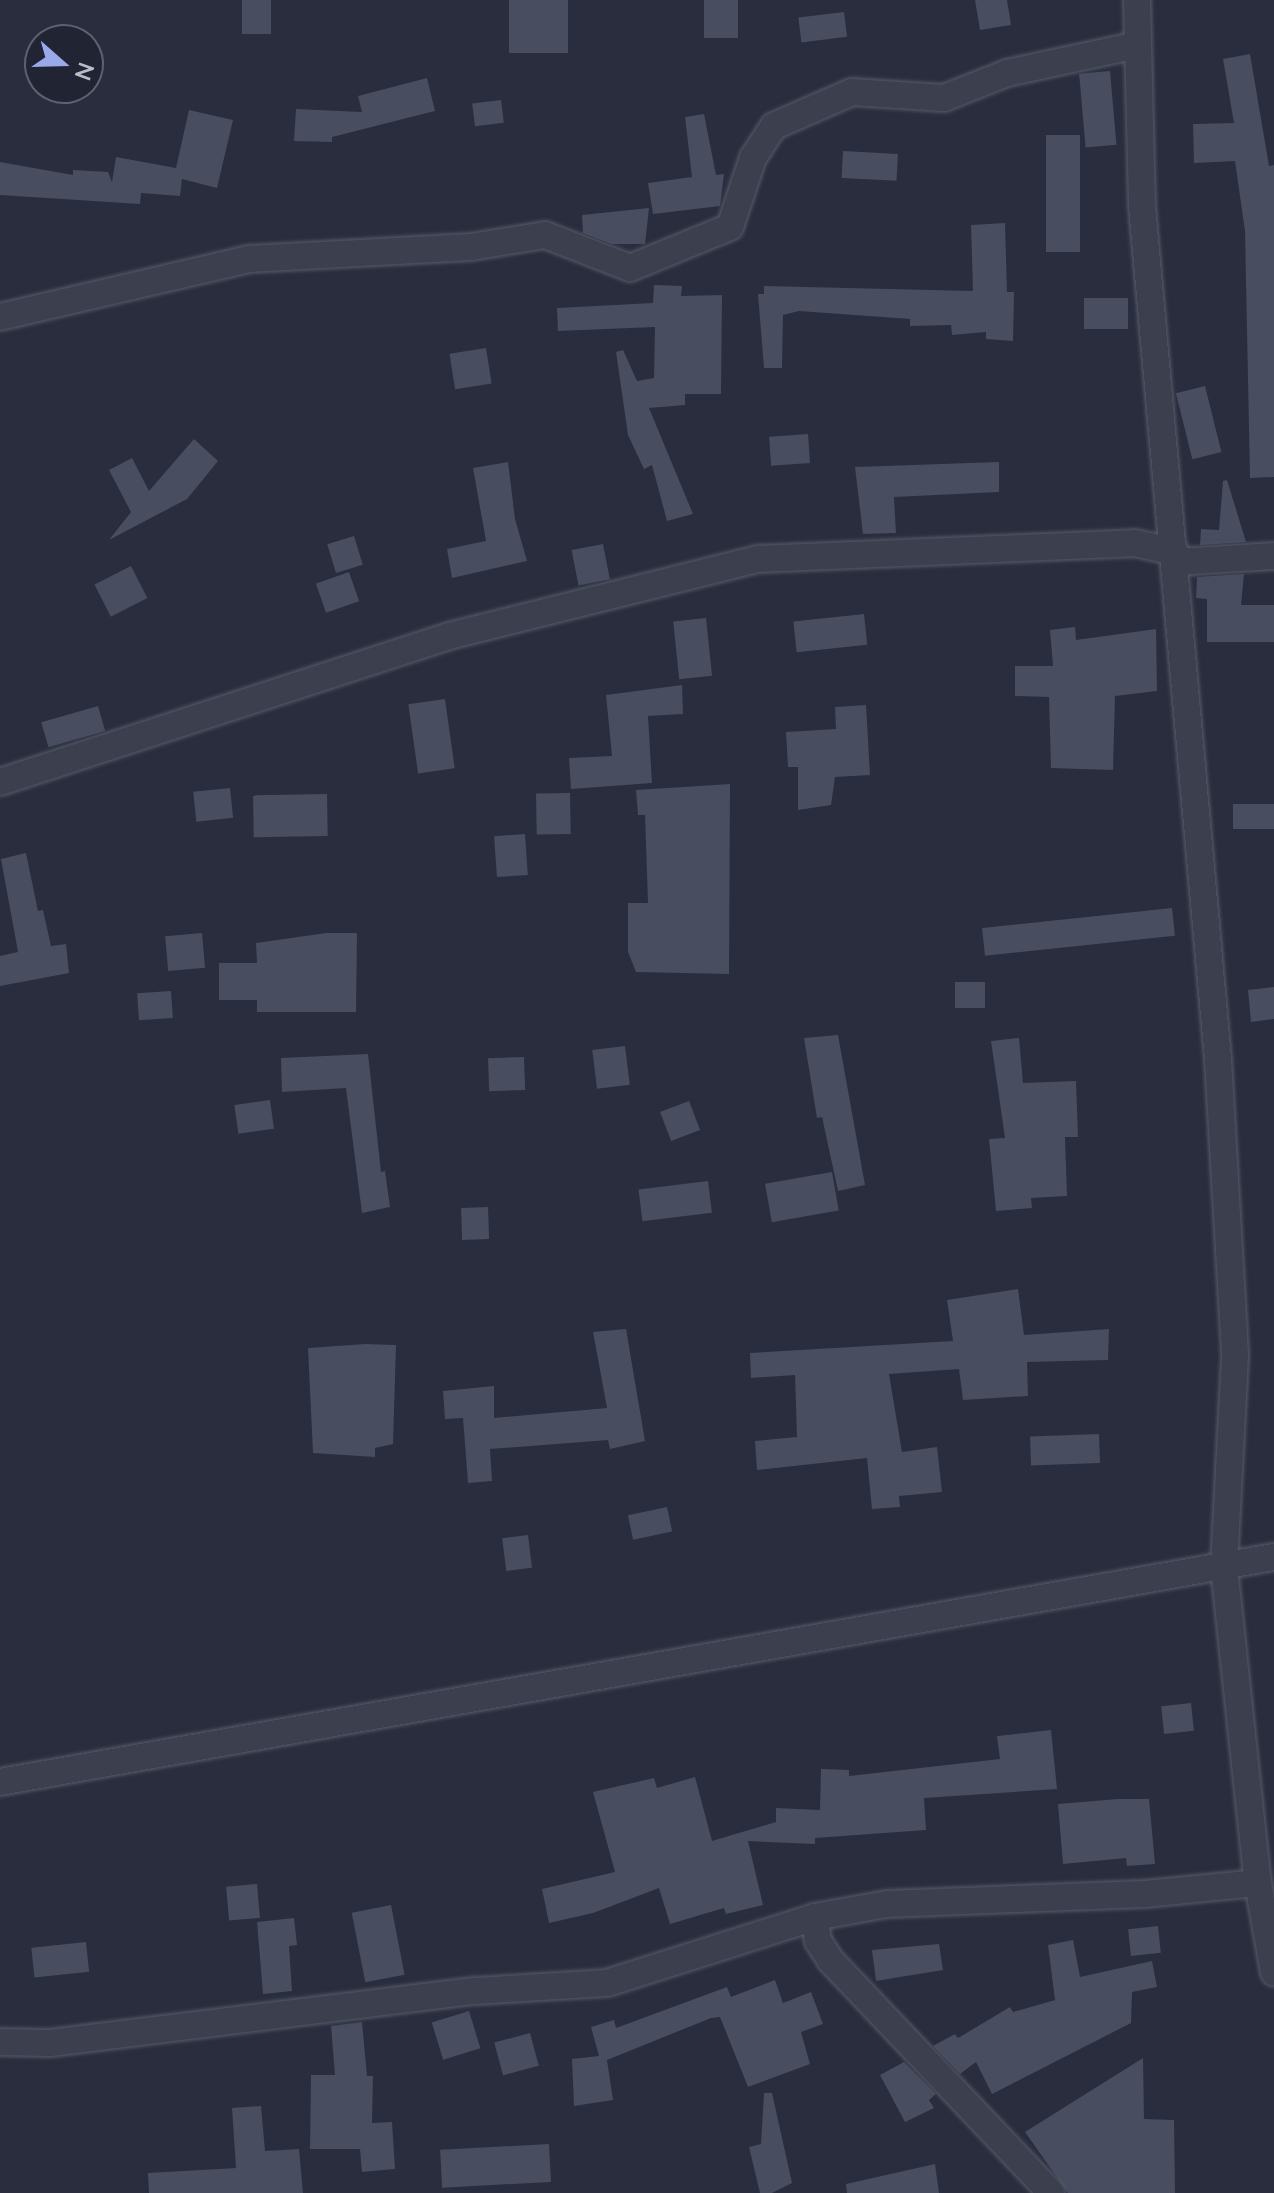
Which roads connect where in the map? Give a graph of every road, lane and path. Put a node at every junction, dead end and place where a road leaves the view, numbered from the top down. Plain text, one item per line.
1 (1137, 0) edge
2 (1138, 45) junction
3 (0, 317) edge
4 (1274, 556) edge
5 (1176, 557) junction
6 (0, 782) edge
7 (1274, 1557) edge
8 (1224, 1567) junction
9 (0, 1782) edge
10 (1258, 1883) junction
11 (815, 1917) junction
12 (1274, 1973) edge
13 (0, 2042) edge
14 (1051, 2193) edge

1 - 2 street
2 - 3 street
2 - 5 street
4 - 5 street
5 - 6 street
5 - 8 street
7 - 8 street
8 - 9 street
8 - 10 street
10 - 11 street
10 - 12 street
11 - 13 street
11 - 14 street

